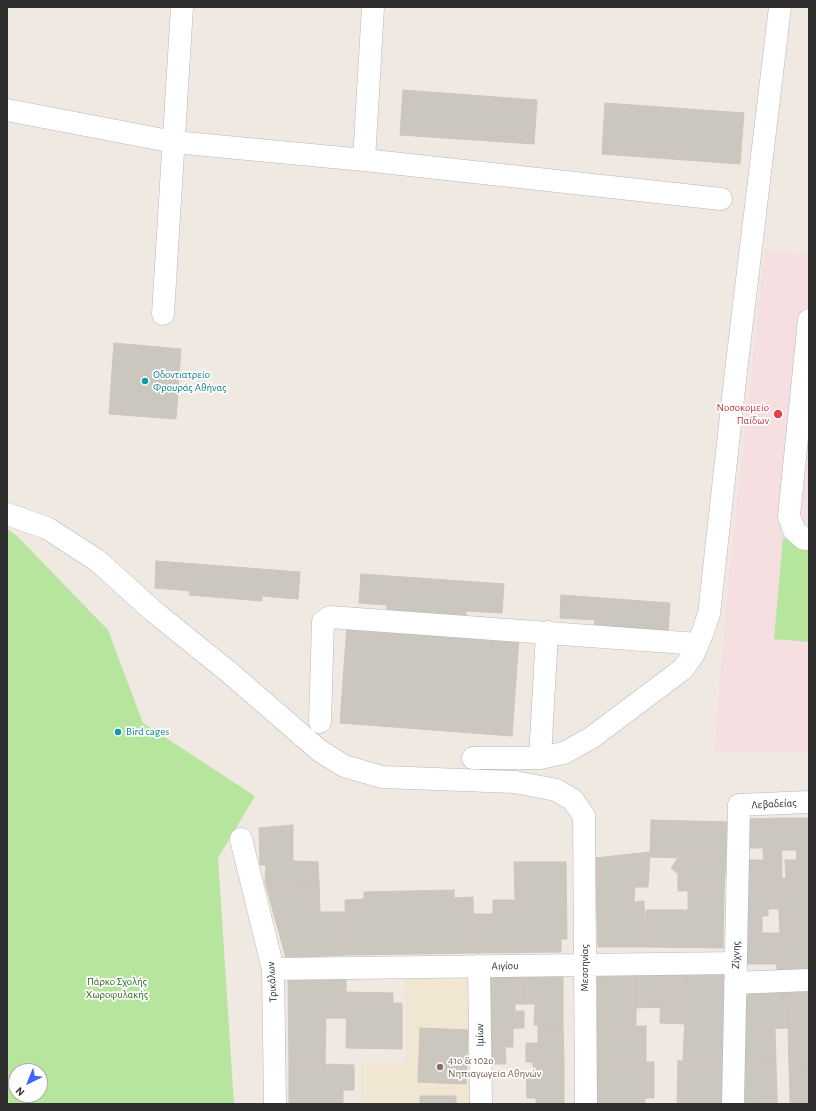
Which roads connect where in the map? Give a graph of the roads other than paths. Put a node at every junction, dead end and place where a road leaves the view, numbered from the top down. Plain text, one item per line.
1 (182, 7) edge
2 (373, 7) edge
3 (780, 7) edge
4 (7, 110) edge
5 (174, 142) junction
6 (364, 160) junction
7 (721, 199) dead end
8 (163, 314) dead end
9 (809, 320) edge
10 (7, 514) edge
11 (809, 539) edge
12 (547, 632) junction
13 (698, 644) junction
14 (320, 722) dead end
15 (473, 758) dead end
16 (540, 758) junction
17 (809, 802) edge
18 (739, 806) joint
19 (241, 839) dead end
20 (585, 965) junction
21 (479, 966) junction
22 (273, 969) junction
23 (736, 973) junction
24 (809, 980) edge
25 (275, 1104) edge
26 (480, 1104) edge
27 (586, 1104) edge
28 (733, 1104) edge

1 - 5 street
2 - 6 street
3 - 13 street
4 - 5 street
5 - 6 street
5 - 8 street
6 - 7 street
9 - 11 street
10 - 20 street, Μεσσηνίας
12 - 13 street
12 - 14 street
12 - 16 street
13 - 16 street
15 - 16 street
17 - 18 street, Λεβαδείας
18 - 23 street, Ζίχνης
19 - 22 street, Τρικάλων
20 - 21 street, Αιγίου
20 - 23 street, Αιγίου
20 - 27 street, Μεσσηνίας
21 - 22 street, Αιγίου
21 - 26 street, Ιμίων
22 - 25 street, Τρικάλων
23 - 24 street, Αιγίου
23 - 28 street, Ζίχνης

